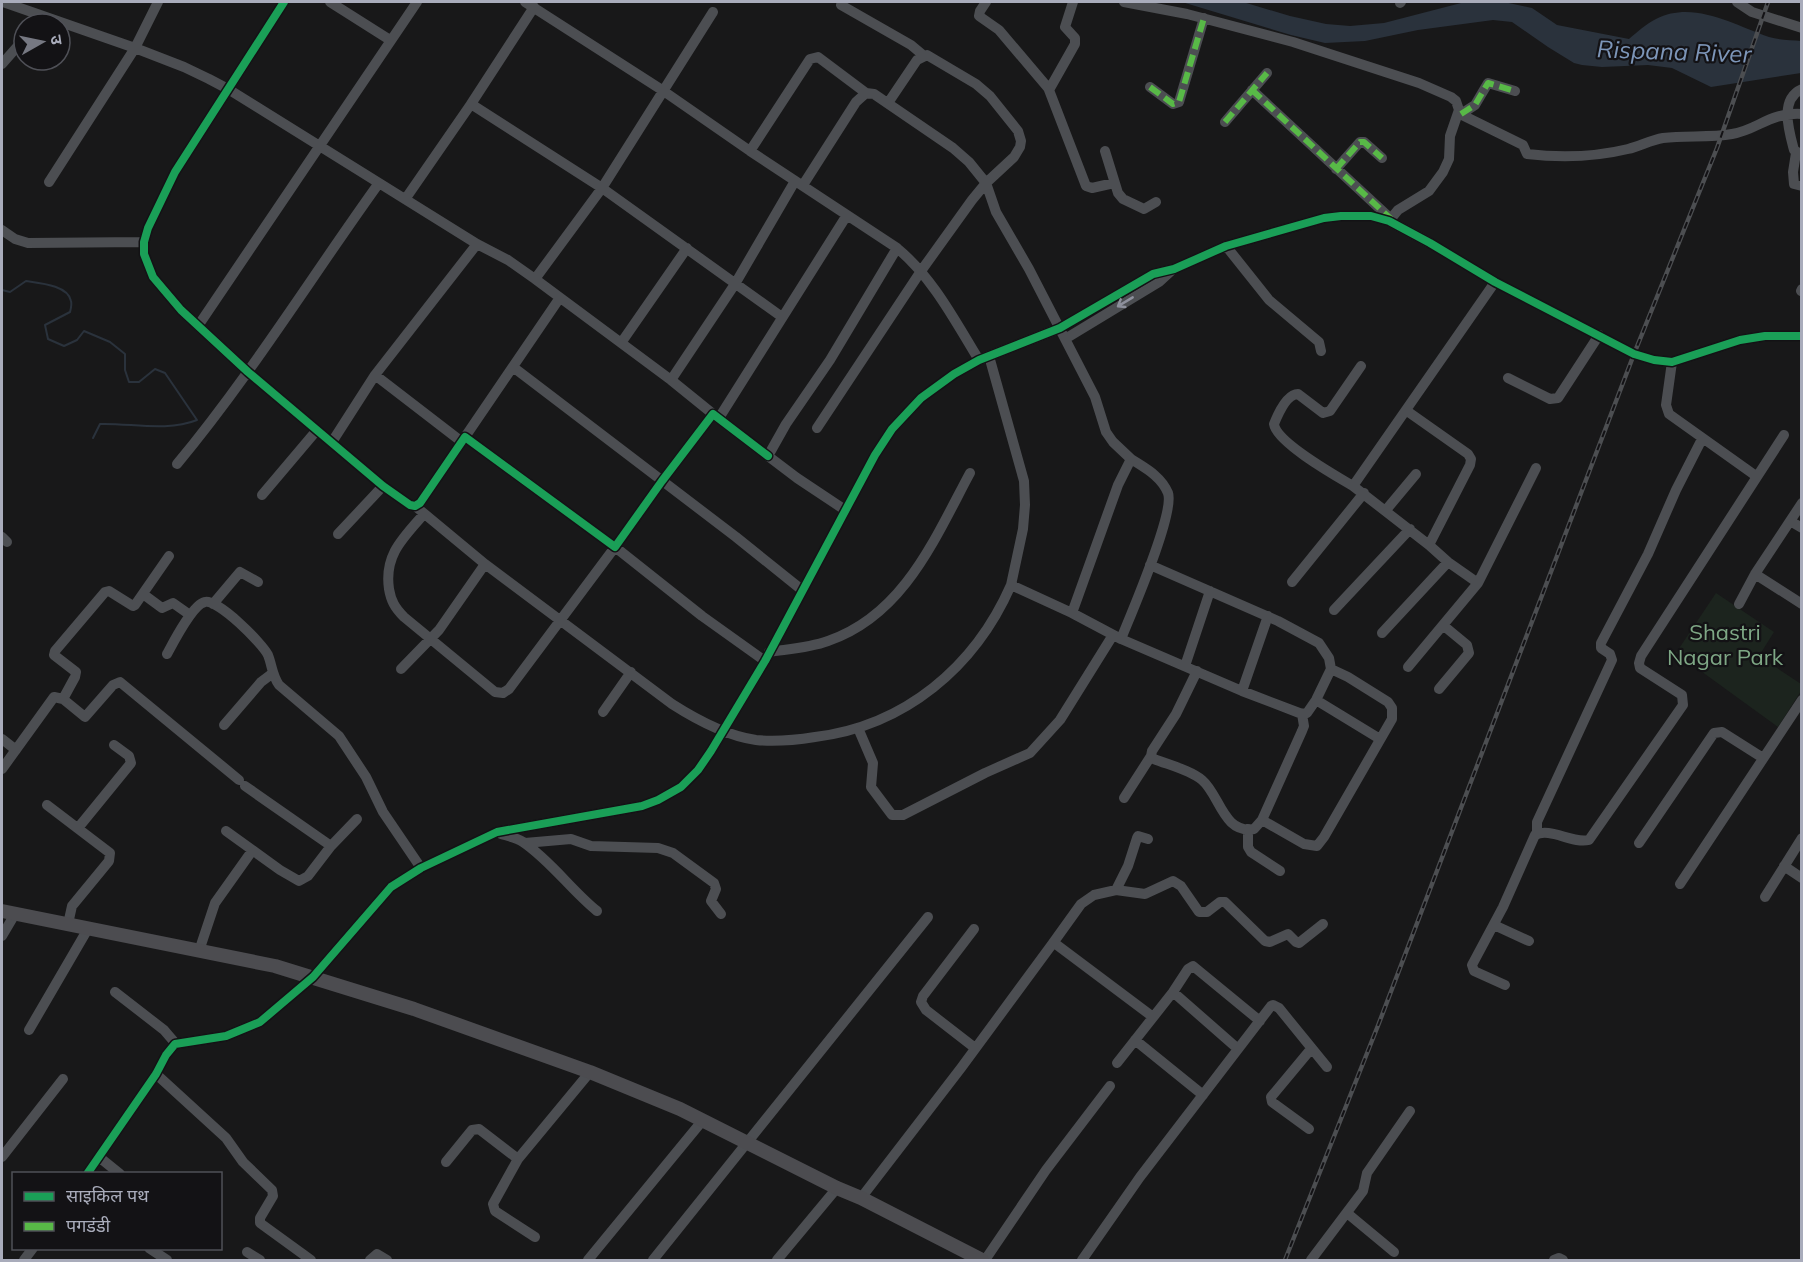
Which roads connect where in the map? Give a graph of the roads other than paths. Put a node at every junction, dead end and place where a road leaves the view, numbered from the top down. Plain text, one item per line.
1 (158, 2) edge
2 (284, 2) edge
3 (330, 2) edge
4 (417, 2) edge
5 (986, 2) edge
6 (1073, 2) edge
7 (1124, 2) edge
8 (1737, 2) edge
9 (10, 3) edge
10 (530, 4) edge
11 (841, 5) dead end
12 (26, 12) edge
13 (713, 12) dead end
14 (1204, 18) junction
15 (1802, 28) edge
16 (72, 29) edge
17 (390, 40) junction
18 (135, 48) junction
19 (12, 53) edge
20 (923, 55) junction
21 (2, 64) edge
22 (1267, 73) dead end
23 (1150, 87) dead end
24 (228, 89) junction
25 (1049, 89) junction
26 (1802, 89) edge
27 (662, 90) junction
28 (1252, 90) junction
29 (1515, 91) dead end
30 (866, 93) junction
31 (471, 104) junction
32 (888, 104) junction
33 (1788, 113) junction
34 (1460, 114) junction
35 (1802, 114) edge
36 (1226, 122) dead end
37 (321, 147) junction
38 (1105, 150) dead end
39 (750, 151) junction
40 (1799, 154) edge
41 (1382, 158) dead end
42 (1335, 169) junction
43 (50, 182) dead end
44 (379, 183) junction
45 (799, 183) junction
46 (986, 183) junction
47 (1114, 183) junction
48 (1802, 186) edge
49 (602, 188) junction
50 (406, 198) junction
51 (1156, 202) dead end
52 (847, 214) junction
53 (1390, 220) junction
54 (2, 230) edge
55 (144, 242) junction
56 (477, 243) junction
57 (1226, 246) junction
58 (687, 248) junction
59 (897, 248) junction
60 (1174, 269) junction
61 (921, 271) junction
62 (535, 279) junction
63 (1495, 282) junction
64 (735, 284) junction
65 (559, 299) junction
66 (782, 317) junction
67 (198, 326) junction
68 (1060, 328) junction
69 (1599, 335) junction
70 (1802, 336) edge
71 (1065, 339) junction
72 (621, 344) junction
73 (1321, 351) dead end
74 (984, 358) junction
75 (1672, 362) junction
76 (1361, 366) dead end
77 (513, 367) junction
78 (248, 372) junction
79 (375, 375) junction
80 (1508, 378) dead end
81 (671, 380) junction
82 (1407, 411) junction
83 (716, 416) junction
84 (817, 428) dead end
85 (317, 430) junction
86 (1784, 435) dead end
87 (1702, 439) junction
88 (464, 440) junction
89 (332, 442) junction
90 (768, 456) junction
91 (1131, 459) junction
92 (177, 464) dead end
93 (1536, 468) dead end
94 (970, 473) dead end
95 (1416, 474) dead end
96 (1756, 476) junction
97 (662, 481) junction
98 (382, 486) junction
99 (1353, 486) junction
100 (1364, 493) junction
101 (262, 495) dead end
102 (1802, 503) edge
103 (419, 510) junction
104 (845, 510) junction
105 (1386, 510) junction
106 (1790, 521) junction
107 (1802, 528) edge
108 (1410, 529) junction
109 (338, 534) dead end
110 (1429, 545) junction
111 (615, 547) junction
112 (169, 556) dead end
113 (1448, 562) junction
114 (485, 564) junction
115 (1150, 566) junction
116 (1755, 574) junction
117 (258, 582) dead end
118 (1292, 582) dead end
119 (1478, 583) junction
120 (1011, 585) junction
121 (802, 590) junction
122 (1210, 591) junction
123 (143, 594) junction
124 (213, 604) junction
125 (1739, 604) dead end
126 (1802, 604) edge
127 (1334, 610) dead end
128 (1072, 613) junction
129 (190, 615) junction
130 (1268, 616) junction
131 (561, 621) junction
132 (1444, 626) junction
133 (1382, 633) dead end
134 (1117, 637) junction
135 (431, 639) junction
136 (167, 654) dead end
137 (767, 656) junction
138 (1185, 666) junction
139 (1408, 667) dead end
140 (401, 669) dead end
141 (1331, 669) junction
142 (1197, 671) junction
143 (631, 672) junction
144 (273, 673) junction
145 (1439, 689) dead end
146 (1242, 691) junction
147 (63, 699) junction
148 (1316, 700) junction
149 (1802, 700) edge
150 (603, 712) dead end
151 (1302, 714) junction
152 (224, 725) dead end
153 (858, 728) junction
154 (724, 730) junction
155 (2, 739) edge
156 (1380, 739) junction
157 (114, 745) dead end
158 (16, 750) junction
159 (1151, 756) junction
160 (1763, 758) junction
161 (2, 769) edge
162 (1124, 798) dead end
163 (47, 805) dead end
164 (357, 819) dead end
165 (1262, 820) junction
166 (78, 828) junction
167 (1248, 829) junction
168 (226, 831) dead end
169 (497, 832) junction
170 (1537, 833) junction
171 (1802, 838) edge
172 (1148, 839) dead end
173 (525, 843) junction
174 (1639, 843) dead end
175 (331, 846) junction
176 (252, 850) junction
177 (1784, 866) junction
178 (421, 868) junction
179 (1280, 871) dead end
180 (1802, 878) edge
181 (1680, 884) dead end
182 (1116, 890) junction
183 (1765, 897) dead end
184 (597, 911) dead end
185 (8, 912) edge
186 (721, 914) dead end
187 (928, 917) dead end
188 (68, 924) junction
189 (1323, 924) dead end
190 (1494, 925) junction
191 (89, 927) junction
192 (974, 928) dead end
193 (2, 936) edge
194 (1528, 941) dead end
195 (1053, 943) junction
196 (200, 951) junction
197 (313, 977) junction
198 (1505, 985) dead end
199 (1173, 992) junction
200 (115, 993) dead end
201 (1153, 1017) junction
202 (1260, 1021) junction
203 (29, 1029) dead end
204 (1135, 1040) junction
205 (176, 1044) junction
206 (975, 1048) junction
207 (1311, 1048) junction
208 (1238, 1049) junction
209 (1117, 1063) dead end
210 (1327, 1067) dead end
211 (590, 1072) junction
212 (156, 1074) junction
213 (63, 1079) dead end
214 (1110, 1086) dead end
215 (1203, 1095) junction
216 (1410, 1110) dead end
217 (703, 1120) junction
218 (1309, 1130) dead end
219 (747, 1143) junction
220 (99, 1156) junction
221 (2, 1157) edge
222 (518, 1159) junction
223 (446, 1162) dead end
224 (88, 1172) edge
225 (119, 1172) edge
226 (837, 1188) junction
227 (861, 1198) junction
228 (1347, 1213) junction
229 (535, 1237) dead end
230 (152, 1250) edge
231 (248, 1252) dead end
232 (1394, 1252) dead end
233 (166, 1260) edge
234 (260, 1260) edge
235 (310, 1260) edge
236 (370, 1260) edge
237 (387, 1260) edge
238 (588, 1260) edge
239 (653, 1260) edge
240 (777, 1260) edge
241 (984, 1260) edge
242 (1082, 1260) edge
243 (1311, 1260) edge
244 (1554, 1260) edge
245 (1563, 1260) edge

1 - 18 street
2 - 24 street
3 - 17 street
4 - 17 street
5 - 25 street
6 - 25 street
7 - 14 street
8 - 15 street
9 - 12 street
10 - 27 street
10 - 31 street
11 - 20 street
13 - 27 street
14 - 23 street
14 - 34 street
16 - 18 street
17 - 37 street
18 - 24 street
18 - 43 street
19 - 21 street
20 - 32 street
20 - 46 street
22 - 28 street
24 - 37 street
24 - 55 street
25 - 47 street
26 - 33 street
27 - 39 street
27 - 49 street
28 - 36 street
28 - 42 street
29 - 34 street
30 - 32 street
30 - 39 street
30 - 45 street
31 - 49 street
31 - 50 street
32 - 46 street
33 - 34 street
33 - 35 street
33 - 40 street
34 - 53 street
37 - 44 street
37 - 67 street
38 - 47 street
39 - 45 street
40 - 48 street
41 - 42 street
42 - 53 street
44 - 50 street
44 - 78 street
45 - 52 street
45 - 64 street
46 - 61 street
46 - 68 street
47 - 51 street
49 - 58 street
49 - 62 street
50 - 56 street
52 - 59 street
52 - 66 street
53 - 57 street
53 - 63 street
54 - 55 street
55 - 67 street
56 - 62 street
56 - 79 street
57 - 60 street
57 - 73 street
58 - 64 street
58 - 72 street
59 - 61 street
59 - 90 street
60 - 68 street
60 -> 71 street
61 - 74 street
61 - 84 street
62 - 65 street
63 - 69 street
63 - 82 street
64 - 66 street
64 - 81 street
65 - 72 street
65 - 77 street
66 - 83 street
67 - 78 street
68 - 71 street
68 - 74 street
69 - 75 street
69 - 80 street
70 - 75 street
71 - 91 street
72 - 81 street
74 - 104 street
74 - 120 street
75 - 87 street
76 - 99 street
77 - 88 street
77 - 97 street
78 - 85 street
78 - 92 street
79 - 88 street
79 - 89 street
81 - 83 street
82 - 99 street
82 - 110 street
83 - 90 street
83 - 97 street
85 - 89 street
85 - 101 street
86 - 96 street
87 - 96 street
87 - 170 street
88 - 103 street
88 - 111 street
89 - 98 street
90 - 104 street
91 - 115 street
91 - 128 street
93 - 119 street
94 - 137 street
95 - 105 street
96 - 170 street
97 - 111 street
97 - 121 street
98 - 103 street
98 - 109 street
99 - 100 street
100 - 105 street
100 - 118 street
102 - 106 street
103 - 114 street
103 - 135 street
104 - 121 street
105 - 108 street
106 - 107 street
106 - 116 street
108 - 110 street
108 - 127 street
110 - 113 street
111 - 131 street
111 - 137 street
112 - 123 street
113 - 119 street
113 - 133 street
114 - 131 street
114 - 135 street
115 - 122 street
115 - 134 street
116 - 125 street
116 - 126 street
117 - 124 street
119 - 132 street
120 - 128 street
120 - 153 street
121 - 137 street
122 - 130 street
122 - 138 street
123 - 129 street
123 - 147 street
124 - 129 street
124 - 144 street
128 - 134 street
129 - 136 street
130 - 141 street
130 - 146 street
131 - 135 street
131 - 143 street
132 - 139 street
132 - 145 street
134 - 138 street
134 - 153 street
135 - 140 street
137 - 154 street
138 - 142 street
141 - 148 street
141 - 156 street
142 - 146 street
142 - 159 street
143 - 150 street
143 - 154 street
144 - 152 street
144 - 178 street
146 - 151 street
147 - 158 street
147 - 175 street
148 - 151 street
148 - 156 street
149 - 160 street
151 - 165 street
153 - 154 street
154 - 169 street
155 - 158 street
156 - 165 street
157 - 166 street
158 - 161 street
159 - 162 street
159 - 167 street
160 - 174 street
160 - 181 street
163 - 166 street
164 - 175 street
165 - 167 street
166 - 188 street
167 - 179 street
168 - 176 street
169 - 173 street
169 - 178 street
170 - 190 street
171 - 177 street
172 - 182 street
173 - 184 street
173 - 186 street
175 - 176 street
176 - 196 street
177 - 180 street
177 - 183 street
178 - 197 street
182 - 189 street
182 - 195 street
185 - 188 main road
185 - 193 street
187 - 219 street
188 - 191 main road
190 - 194 street
190 - 198 street
191 - 196 main road
191 - 203 street
192 - 206 street
195 - 201 street
195 - 206 street
196 - 197 main road
197 - 205 street
197 - 211 main road
199 - 201 street
199 - 202 street
199 - 208 street
200 - 205 street
201 - 204 street
202 - 207 street
202 - 208 street
204 - 209 street
204 - 215 street
205 - 212 street
206 - 227 street
207 - 210 street
207 - 218 street
208 - 215 street
211 - 217 main road
211 - 222 street
212 - 220 street
212 - 235 street
213 - 221 street
214 - 241 street
215 - 242 street
216 - 228 street
217 - 219 main road
217 - 238 street
219 - 226 main road
219 - 239 street
220 - 224 street
220 - 225 street
222 - 223 street
222 - 229 street
226 - 227 main road
226 - 240 street
227 - 241 main road
228 - 232 street
228 - 243 street
230 - 233 street
231 - 234 street
236 - 237 street
244 - 245 street

